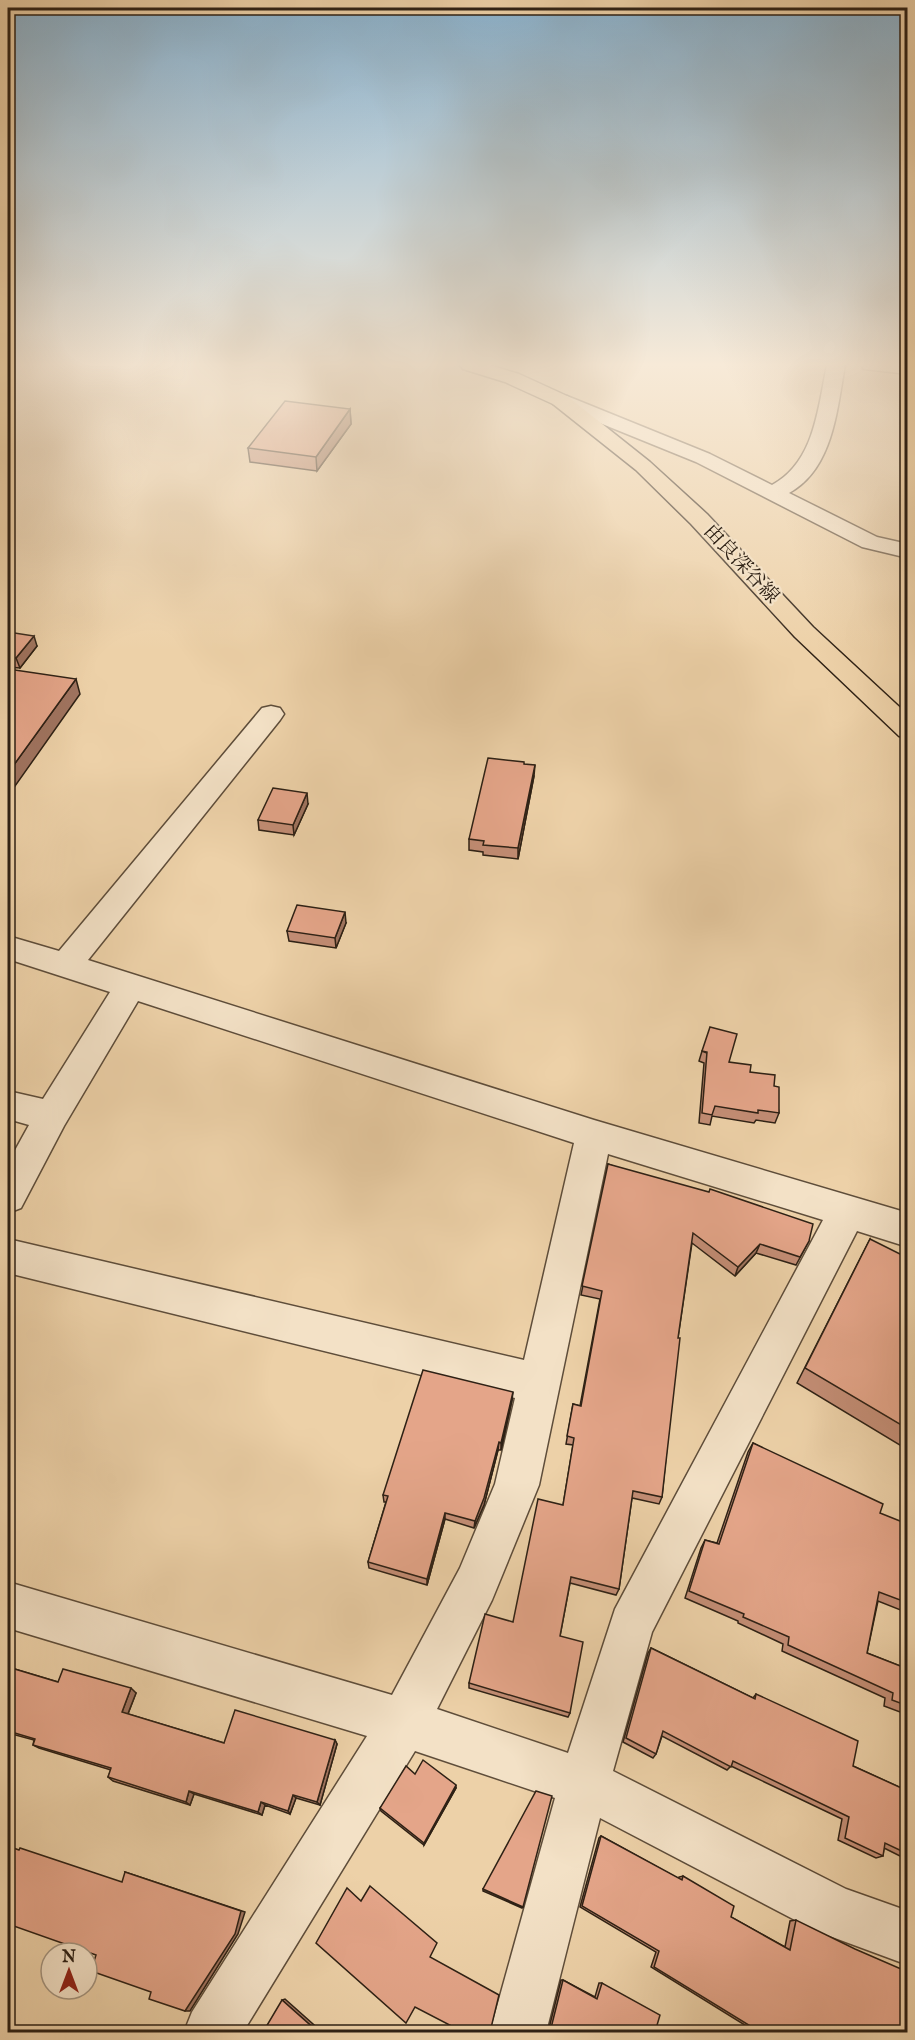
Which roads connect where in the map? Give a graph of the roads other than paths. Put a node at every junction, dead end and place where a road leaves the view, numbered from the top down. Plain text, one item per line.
1 (635, 460) edge
2 (707, 460) edge
3 (811, 460) edge
4 (772, 493) junction
5 (908, 551) edge
6 (272, 714) dead end
7 (908, 730) edge
8 (8, 946) edge
9 (66, 965) junction
10 (131, 985) junction
11 (8, 1105) edge
12 (52, 1116) junction
13 (594, 1135) junction
14 (8, 1197) edge
15 (845, 1210) junction
16 (908, 1230) edge
17 (8, 1256) edge
18 (540, 1384) junction
19 (8, 1605) edge
20 (404, 1723) junction
21 (584, 1783) junction
22 (908, 1938) edge
23 (212, 2032) edge
24 (518, 2032) edge

1 - 7 main road, 由良深谷線
2 - 4 street
3 - 4 street
4 - 5 street
6 - 9 street
8 - 9 street
9 - 10 street
10 - 12 street
10 - 13 street
11 - 12 street
12 - 14 street
13 - 15 street
13 - 18 street
15 - 16 street
15 - 21 street
17 - 18 street
18 - 20 street
19 - 20 street
20 - 21 street
20 - 23 street
21 - 22 street
21 - 24 street

